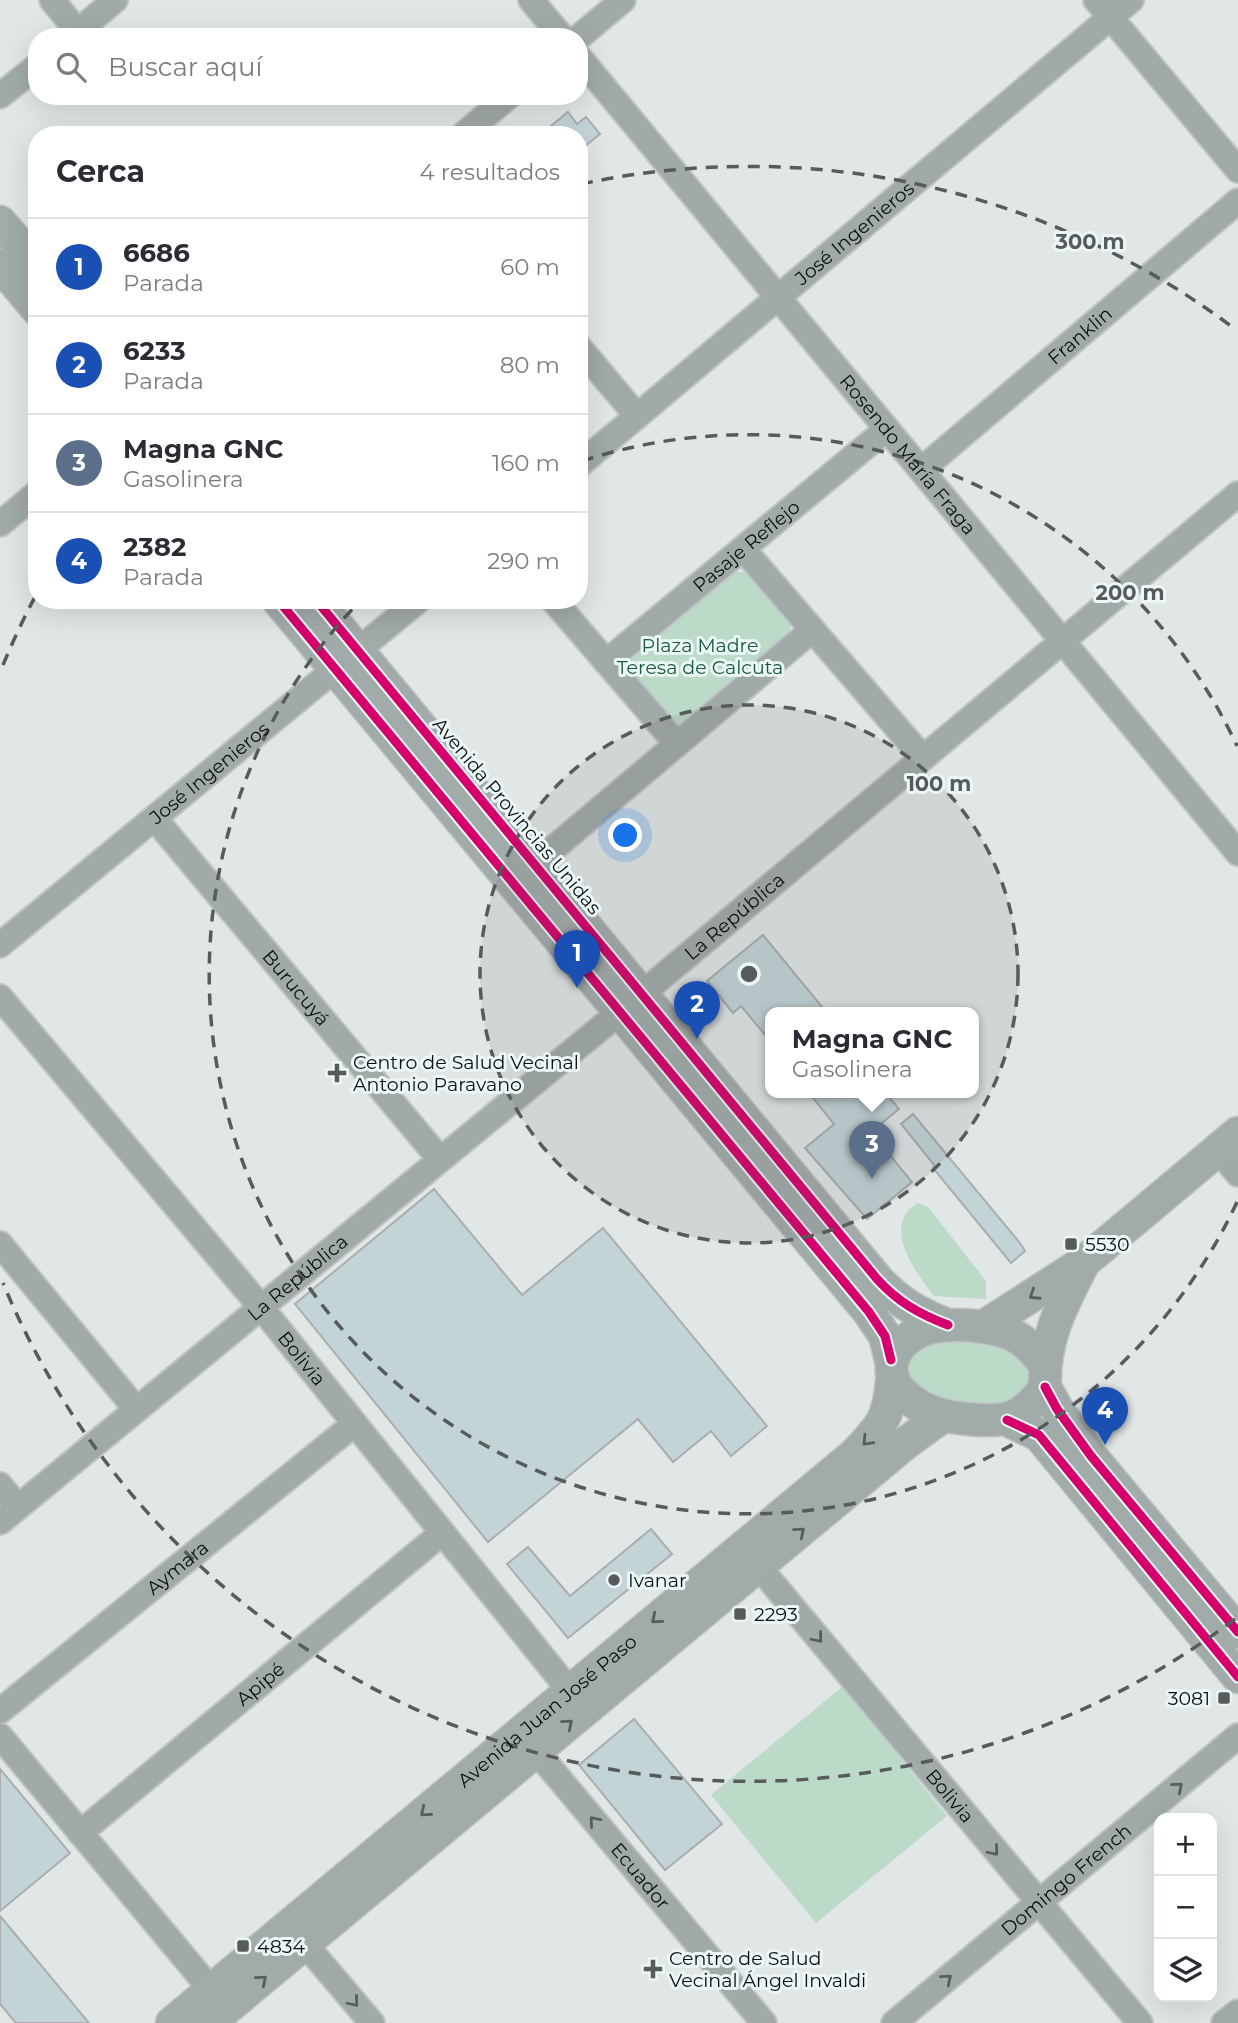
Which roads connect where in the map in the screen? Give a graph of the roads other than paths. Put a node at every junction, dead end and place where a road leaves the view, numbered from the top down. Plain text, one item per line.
1 (52, 0) edge
2 (115, 0) edge
3 (531, 0) edge
4 (624, 0) edge
5 (1131, 0) edge
6 (1104, 8) edge
7 (70, 28) edge
8 (81, 28) edge
9 (554, 28) edge
10 (588, 30) edge
11 (588, 69) edge
12 (28, 73) edge
13 (0, 96) edge
14 (498, 105) edge
15 (474, 126) edge
16 (1238, 170) edge
17 (1238, 201) edge
18 (0, 222) edge
19 (28, 255) edge
20 (1, 269) edge
21 (778, 298) junction
22 (28, 299) edge
23 (588, 358) edge
24 (637, 416) junction
25 (887, 429) junction
26 (588, 457) edge
27 (921, 470) junction
28 (1238, 494) edge
29 (28, 499) edge
30 (3, 514) edge
31 (743, 549) junction
32 (288, 609) edge
33 (320, 609) edge
34 (408, 609) edge
35 (561, 609) edge
36 (812, 629) junction
37 (1063, 641) junction
38 (346, 660) junction
39 (606, 662) junction
40 (677, 744) junction
41 (923, 758) junction
42 (155, 819) junction
43 (1238, 853) edge
44 (536, 864) junction
45 (0, 945) edge
46 (0, 997) edge
47 (631, 1003) junction
48 (1228, 1141) edge
49 (439, 1158) junction
50 (1238, 1174) edge
51 (0, 1244) edge
52 (1084, 1262) junction
53 (260, 1306) junction
54 (948, 1325) junction
55 (983, 1327) junction
56 (891, 1370) junction
57 (1045, 1375) junction
58 (136, 1409) junction
59 (943, 1416) junction
60 (1007, 1420) junction
61 (353, 1425) junction
62 (0, 1485) edge
63 (9, 1515) edge
64 (442, 1533) junction
65 (759, 1567) junction
66 (1238, 1632) edge
67 (1238, 1677) edge
68 (570, 1691) junction
69 (0, 1711) edge
70 (0, 1736) edge
71 (1238, 1736) edge
72 (533, 1738) junction
73 (80, 1833) junction
74 (1038, 1903) junction
75 (297, 1935) junction
76 (216, 2007) edge
77 (1238, 2011) edge
78 (172, 2023) edge
79 (372, 2023) edge
80 (764, 2023) edge
81 (894, 2023) edge
82 (1140, 2023) edge
83 (1224, 2023) edge

1 - 7 street
2 - 8 street
3 - 9 street
4 - 10 street
5 - 6 street, José Ingenieros
6 - 16 street
6 - 21 street, José Ingenieros
11 - 21 street, Rosendo María Fraga
12 - 13 street
14 - 15 street
17 - 27 street, Franklin
18 - 19 main road
20 - 22 main road
21 - 24 street, José Ingenieros
21 - 25 street, Rosendo María Fraga
23 - 24 street
24 - 26 street, José Ingenieros
25 - 27 street, Rosendo María Fraga
25 - 31 street, Pasaje Reflejo
27 - 37 street, Rosendo María Fraga
28 - 37 street, La República
29 - 30 street
31 - 36 street
31 - 39 street, Pasaje Reflejo
32 - 38 main road, Avenida Provincias Unidas
33 - 38 main road, Avenida Provincias Unidas
34 - 38 street, José Ingenieros
35 - 39 street
36 - 40 street
36 - 41 street
37 - 41 street, La República
37 - 43 street, Rosendo María Fraga
38 - 42 street, José Ingenieros
38 - 44 main road, Avenida Provincias Unidas
38 - 47 main road, Avenida Provincias Unidas
39 - 40 street
40 - 44 street
41 - 47 street, La República
42 - 45 street, José Ingenieros
42 - 49 street, Burucuyá
44 - 47 main road, Avenida Provincias Unidas
46 - 53 street, Bolivia
47 - 49 street, La República
47 - 54 main road, Avenida Provincias Unidas
47 - 56 main road, Avenida Provincias Unidas
48 - 50 street
48 - 52 main road
49 - 53 street, La República
51 - 58 street
52 -> 55 main road
52 - 57 main road
53 - 58 street, La República
53 - 61 street, Bolivia
54 - 55 main road
54 - 56 main road
55 - 57 main road
56 - 59 main road
56 -> 68 main road, Avenida Juan José Paso
57 - 60 main road
57 - 66 main road
58 - 63 street, La República
59 - 60 main road
65 -> 59 main road, Avenida Juan José Paso
60 - 67 main road
61 - 64 street, Bolivia
61 - 69 street, Aymara
62 - 63 street
64 - 68 street, Bolivia
64 - 73 street, Apipé
72 -> 65 main road, Avenida Juan José Paso
65 -> 74 street, Bolivia
68 - 72 main road, Avenida Juan José Paso
70 - 73 street
74 -> 71 street, Domingo French
72 - 75 main road, Avenida Juan José Paso
80 -> 72 street, Ecuador
73 - 76 street
81 -> 74 street, Domingo French
74 - 82 street, Bolivia
75 - 76 main road, Avenida Juan José Paso
75 -> 79 street
76 - 78 main road, Avenida Juan José Paso
77 - 83 street

